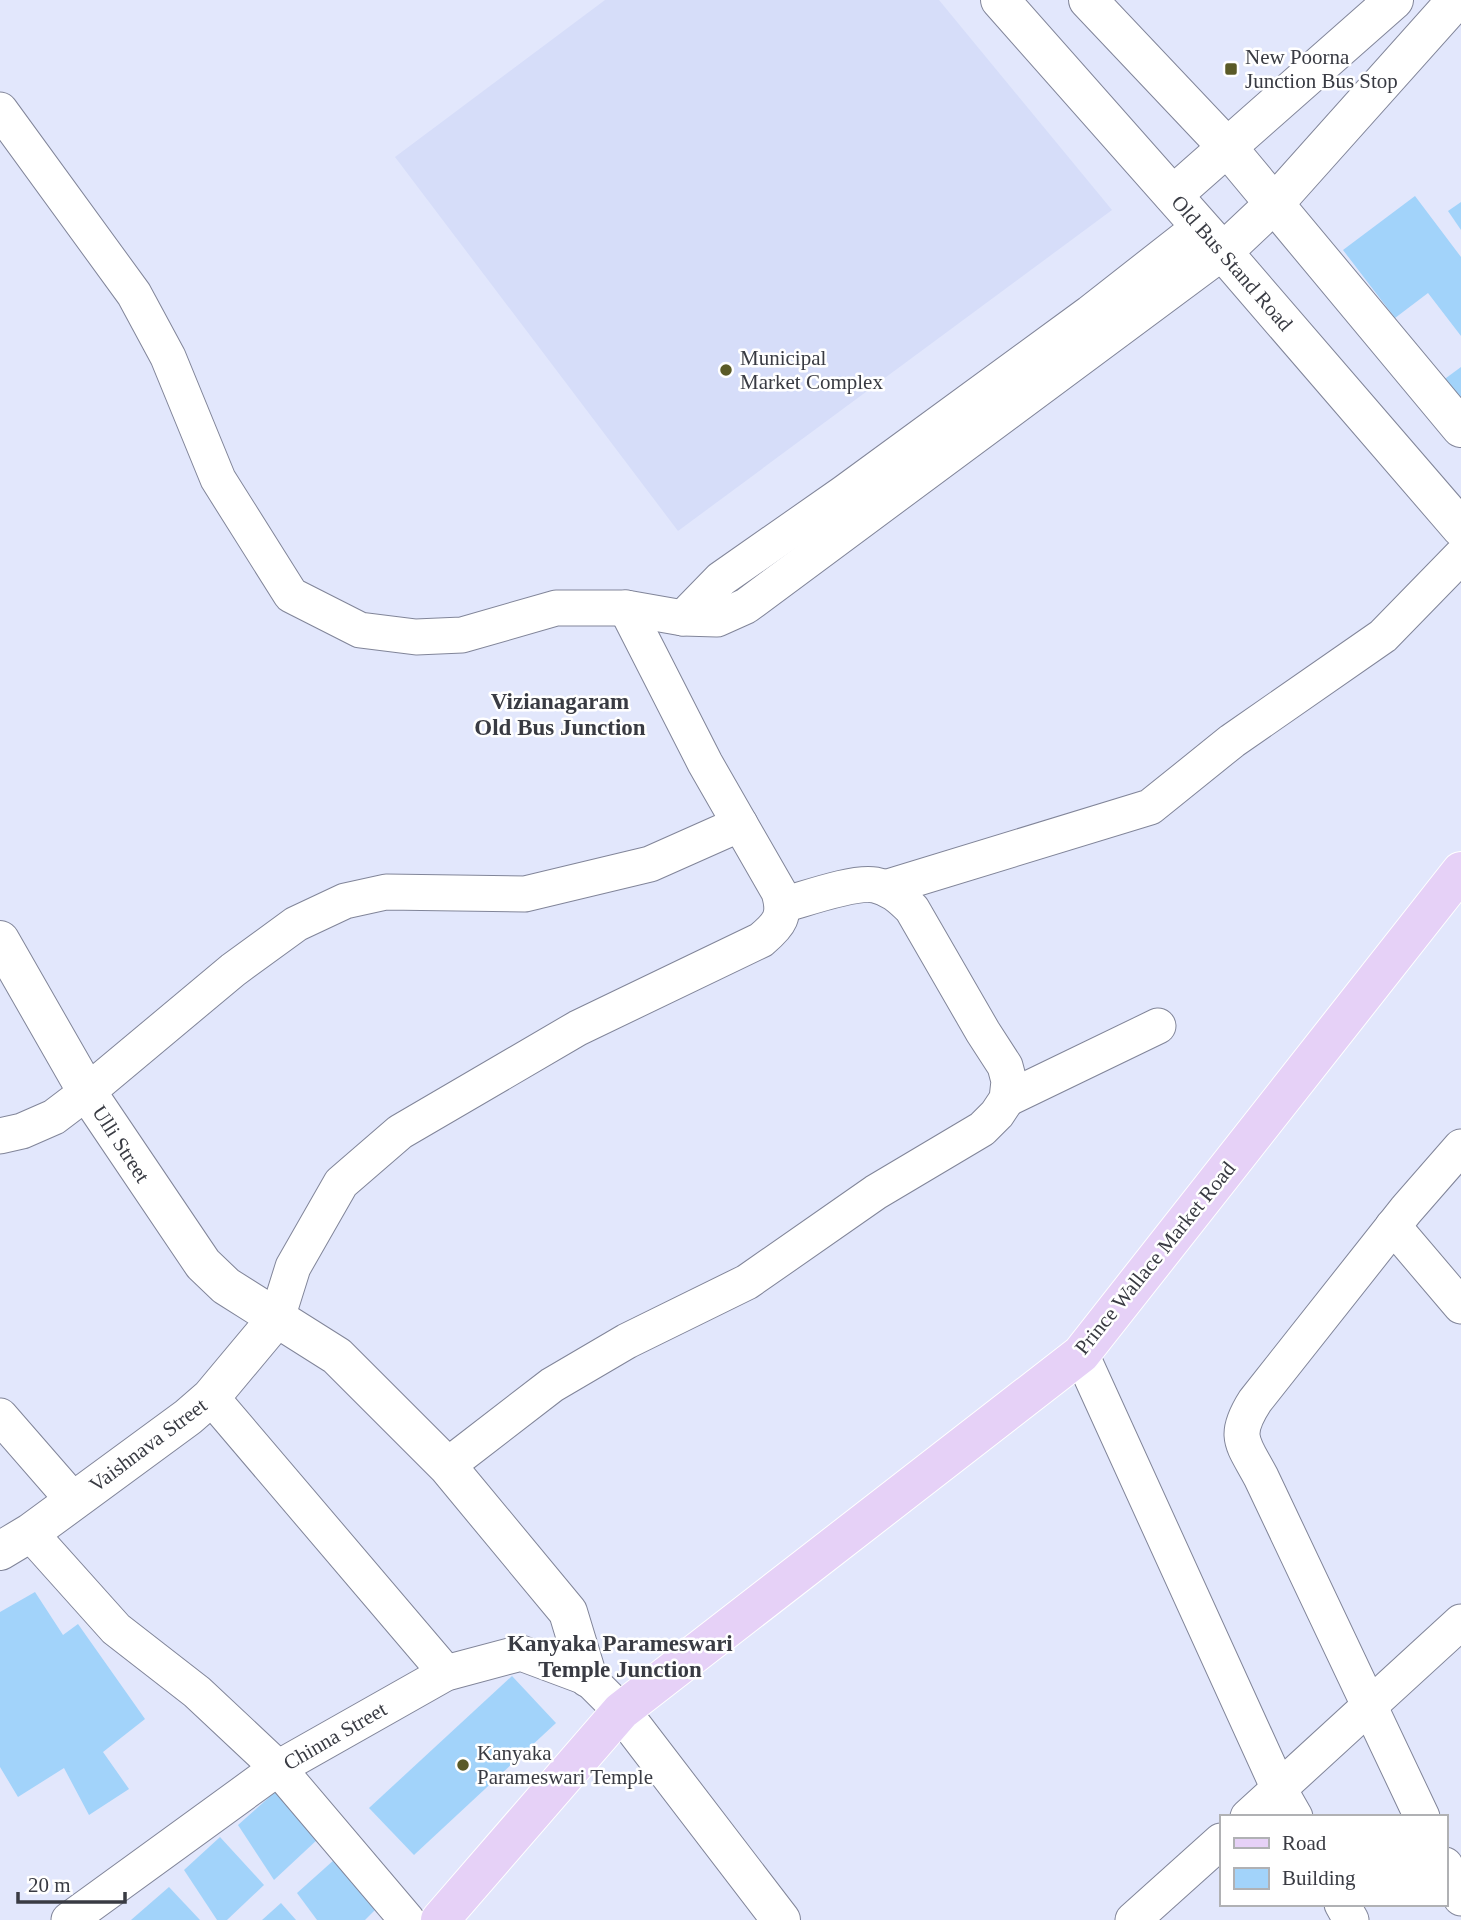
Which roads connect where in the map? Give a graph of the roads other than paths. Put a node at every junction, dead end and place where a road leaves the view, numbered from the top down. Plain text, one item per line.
1 (1000, 0) edge
2 (1088, 0) edge
3 (1394, 0) edge
4 (1453, 0) edge
5 (0, 110) edge
6 (1227, 147) junction
7 (1173, 195) junction
8 (1274, 204) junction
9 (1212, 239) junction
10 (1461, 428) edge
11 (1461, 528) edge
12 (1461, 556) edge
13 (626, 608) junction
14 (740, 824) junction
15 (1461, 872) edge
16 (885, 888) junction
17 (783, 905) junction
18 (0, 940) edge
19 (1158, 1026) dead end
20 (87, 1092) junction
21 (1007, 1099) junction
22 (0, 1136) edge
23 (1461, 1147) edge
24 (1393, 1226) junction
25 (1461, 1306) edge
26 (277, 1318) junction
27 (1081, 1354) junction
28 (211, 1397) junction
29 (0, 1416) edge
30 (447, 1466) junction
31 (74, 1501) junction
32 (15, 1542) edge
33 (1461, 1622) edge
34 (446, 1673) junction
35 (589, 1678) junction
36 (1370, 1707) junction
37 (621, 1711) junction
38 (278, 1768) junction
39 (1287, 1803) edge
40 (1254, 1815) edge
41 (1421, 1815) edge
42 (1220, 1842) edge
43 (1447, 1869) edge
44 (1461, 1898) edge
45 (69, 1920) edge
46 (407, 1920) edge
47 (440, 1920) edge
48 (780, 1920) edge
49 (1133, 1920) edge

1 - 7 street, Old Bus Stand Road
2 - 6 street
3 - 6 street
4 - 8 street
5 - 13 street
6 - 7 street
6 - 8 street
7 - 9 street, Old Bus Stand Road
8 - 9 street
8 - 10 street
9 - 11 street, Old Bus Stand Road
9 - 13 street
12 - 16 street
13 - 14 street
14 - 17 street
14 - 20 street
15 - 27 main road, Prince Wallace Market Road
16 - 17 street
16 - 21 street
17 - 26 street
18 - 20 street, Ulli Street
19 - 21 street
20 - 22 street
20 - 26 street, Ulli Street
21 - 30 street
23 - 24 street
24 - 25 street
24 - 36 street
26 - 28 street, Vaishnava Street
26 - 30 street, Ulli Street
27 - 37 main road, Prince Wallace Market Road
27 - 39 street
28 - 31 street, Vaishnava Street
28 - 34 street
29 - 31 street
30 - 35 street, Ulli Street
31 - 32 street, Vaishnava Street
32 - 38 street
33 - 36 street
34 - 35 street, Chinna Street
34 - 38 street, Chinna Street
35 - 37 street, Chinna Street
36 - 39 street
36 - 41 street
37 - 47 main road, Prince Wallace Market Road
37 - 48 street
38 - 45 street, Chinna Street
38 - 46 street
39 - 40 street
42 - 49 street
43 - 44 street

